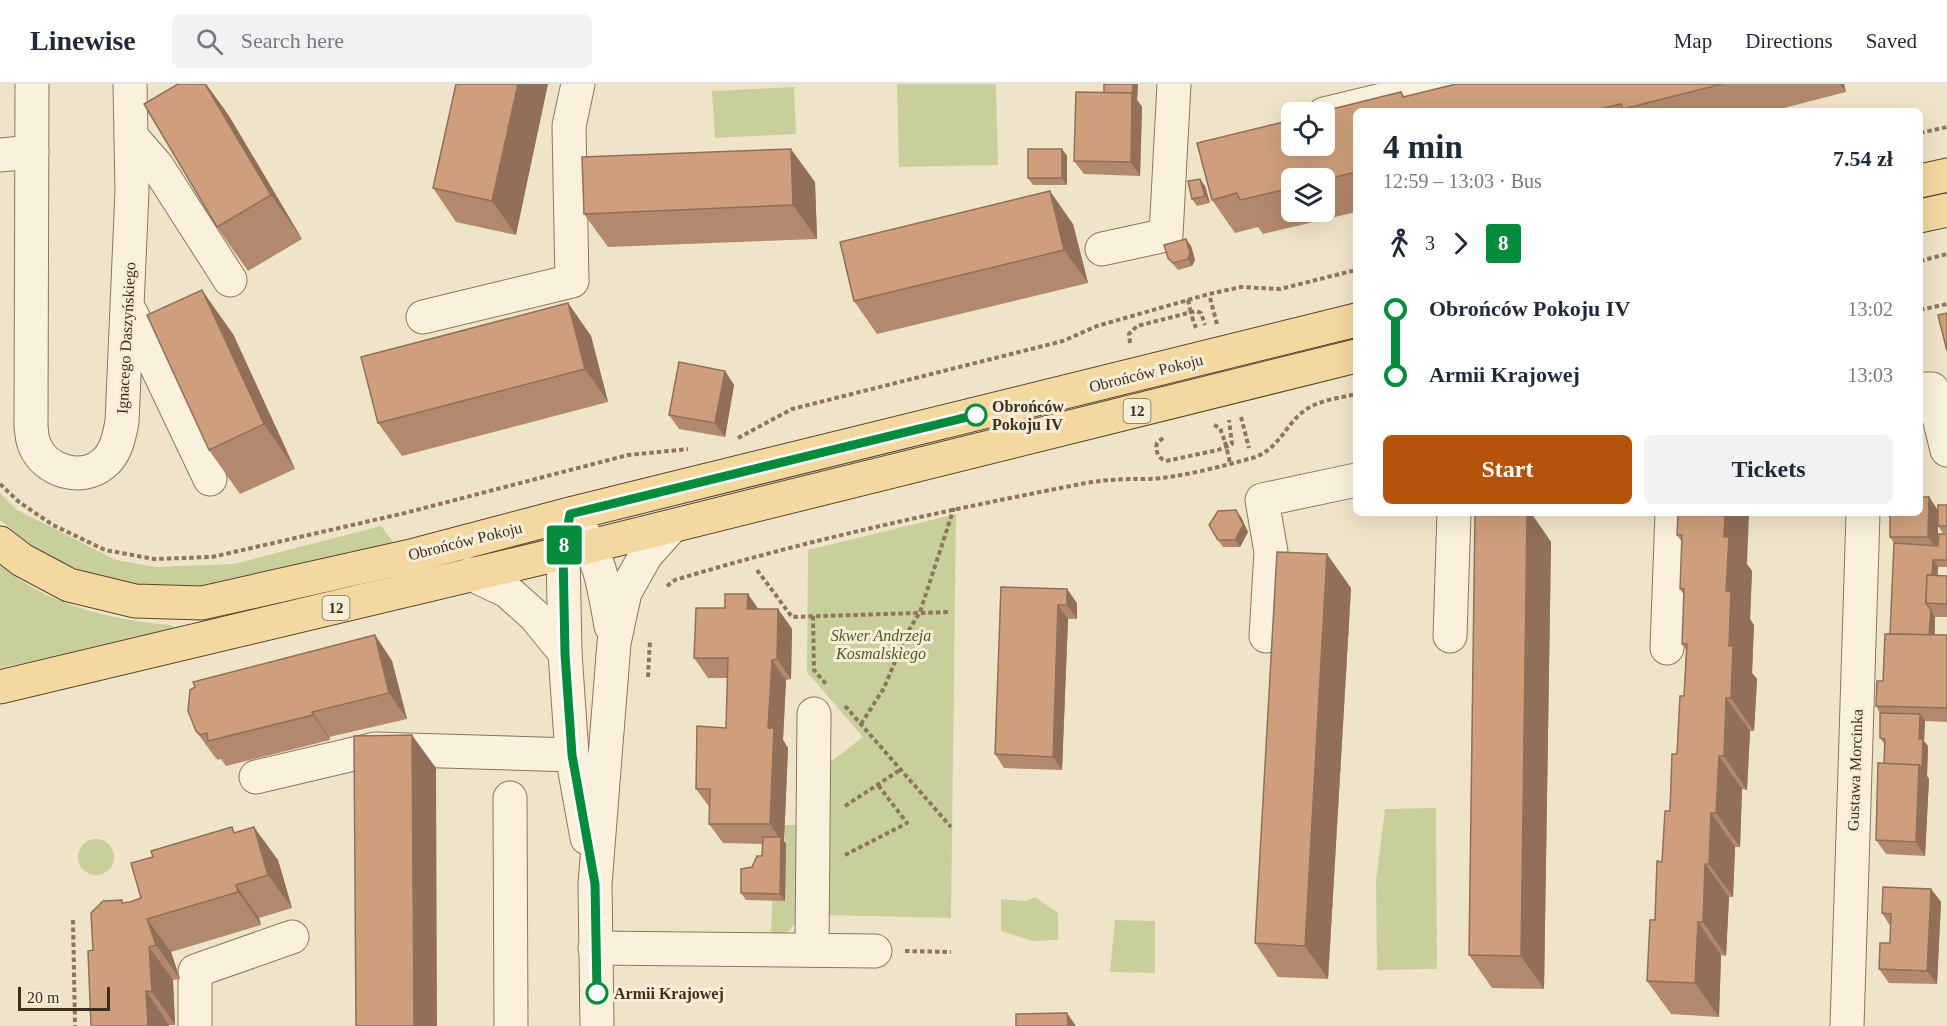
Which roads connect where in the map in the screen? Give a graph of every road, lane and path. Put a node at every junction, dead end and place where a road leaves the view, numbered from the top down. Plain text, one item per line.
1 (32, 84) edge
2 (130, 84) edge
3 (578, 84) edge
4 (1174, 84) edge
5 (1448, 84) edge
6 (1335, 111) edge
7 (1947, 127) edge
8 (1923, 132) edge
9 (131, 136) junction
10 (16, 154) edge
11 (1947, 175) edge
12 (1923, 180) edge
13 (1947, 210) edge
14 (1923, 215) edge
15 (1102, 249) dead end
16 (1947, 254) edge
17 (1923, 260) edge
18 (1353, 271) edge
19 (230, 280) dead end
20 (1210, 298) dead end
21 (1188, 300) junction
22 (1947, 304) edge
23 (128, 306) junction
24 (1923, 309) edge
25 (423, 317) dead end
26 (1192, 317) dead end
27 (1353, 321) edge
28 (1220, 335) dead end
29 (1353, 357) edge
30 (1923, 389) edge
31 (1353, 395) edge
32 (1240, 413) dead end
33 (1228, 416) dead end
34 (1209, 425) dead end
35 (1164, 437) dead end
36 (735, 439) dead end
37 (1249, 448) dead end
38 (693, 449) dead end
39 (1947, 450) edge
40 (1230, 463) junction
41 (210, 479) edge
42 (1353, 481) edge
43 (0, 484) edge
44 (954, 508) junction
45 (570, 514) junction
46 (1454, 516) edge
47 (1672, 516) edge
48 (1863, 516) edge
49 (671, 526) junction
50 (0, 543) edge
51 (578, 549) junction
52 (757, 570) dead end
53 (471, 574) junction
54 (664, 589) dead end
55 (920, 612) junction
56 (949, 612) dead end
57 (813, 616) junction
58 (650, 630) dead end
59 (1266, 636) dead end
60 (1450, 636) dead end
61 (614, 643) junction
62 (1667, 648) dead end
63 (565, 654) junction
64 (648, 677) dead end
65 (0, 687) edge
66 (827, 700) junction
67 (861, 724) junction
68 (572, 755) junction
69 (900, 770) junction
70 (256, 777) dead end
71 (878, 784) junction
72 (510, 798) dead end
73 (813, 824) junction
74 (951, 827) dead end
75 (813, 872) junction
76 (595, 884) junction
77 (74, 920) dead end
78 (292, 937) dead end
79 (596, 948) junction
80 (812, 950) junction
81 (874, 951) joint
82 (951, 952) dead end
83 (75, 1026) edge
84 (195, 1026) edge
85 (511, 1026) edge
86 (597, 1026) edge
87 (1847, 1026) edge

1 - 10 street, Ignacego Daszyńskiego
2 - 9 street, Ignacego Daszyńskiego
3 - 25 street
4 - 15 street
5 - 6 street
7 - 8 path
9 - 19 street
9 - 23 street, Ignacego Daszyńskiego
10 - 23 street, Ignacego Daszyńskiego
11 - 12 main road
13 - 14 main road
16 - 17 path
18 - 21 path
20 - 28 path
21 - 26 path, bridge
21 - 36 path
22 - 24 path
23 - 41 street
27 - 45 main road, Obrońców Pokoju / 12
29 - 49 main road, Obrońców Pokoju / 12
30 - 39 street
31 - 40 path
32 - 37 path
33 - 35 path
34 - 40 path, bridge
38 - 43 path
40 - 44 path
42 - 59 street
44 - 54 path
44 - 55 path
45 - 50 main road, Obrońców Pokoju / 12
45 - 51 street
46 - 60 street
47 - 62 street
48 - 87 street, Gustawa Morcinka
49 - 51 main road, Obrońców Pokoju / 12
49 - 61 street
51 - 53 main road, Obrońców Pokoju / 12
51 - 61 street
51 - 63 street
52 - 57 path
53 - 63 street
53 - 65 main road, Obrońców Pokoju / 12
55 - 56 path
55 - 57 path
55 - 67 path
57 - 66 path
58 - 64 path
61 - 76 street
63 - 68 street
66 - 67 path
66 - 73 street
67 - 69 path
68 - 70 street
68 - 76 street
69 - 71 path
69 - 74 path
71 - 73 path
71 - 75 path
72 - 85 street
73 - 75 street
75 - 80 street
76 - 79 street
77 - 83 path
78 - 84 street
79 - 80 street
79 - 86 street
80 - 81 street
81 - 82 path

